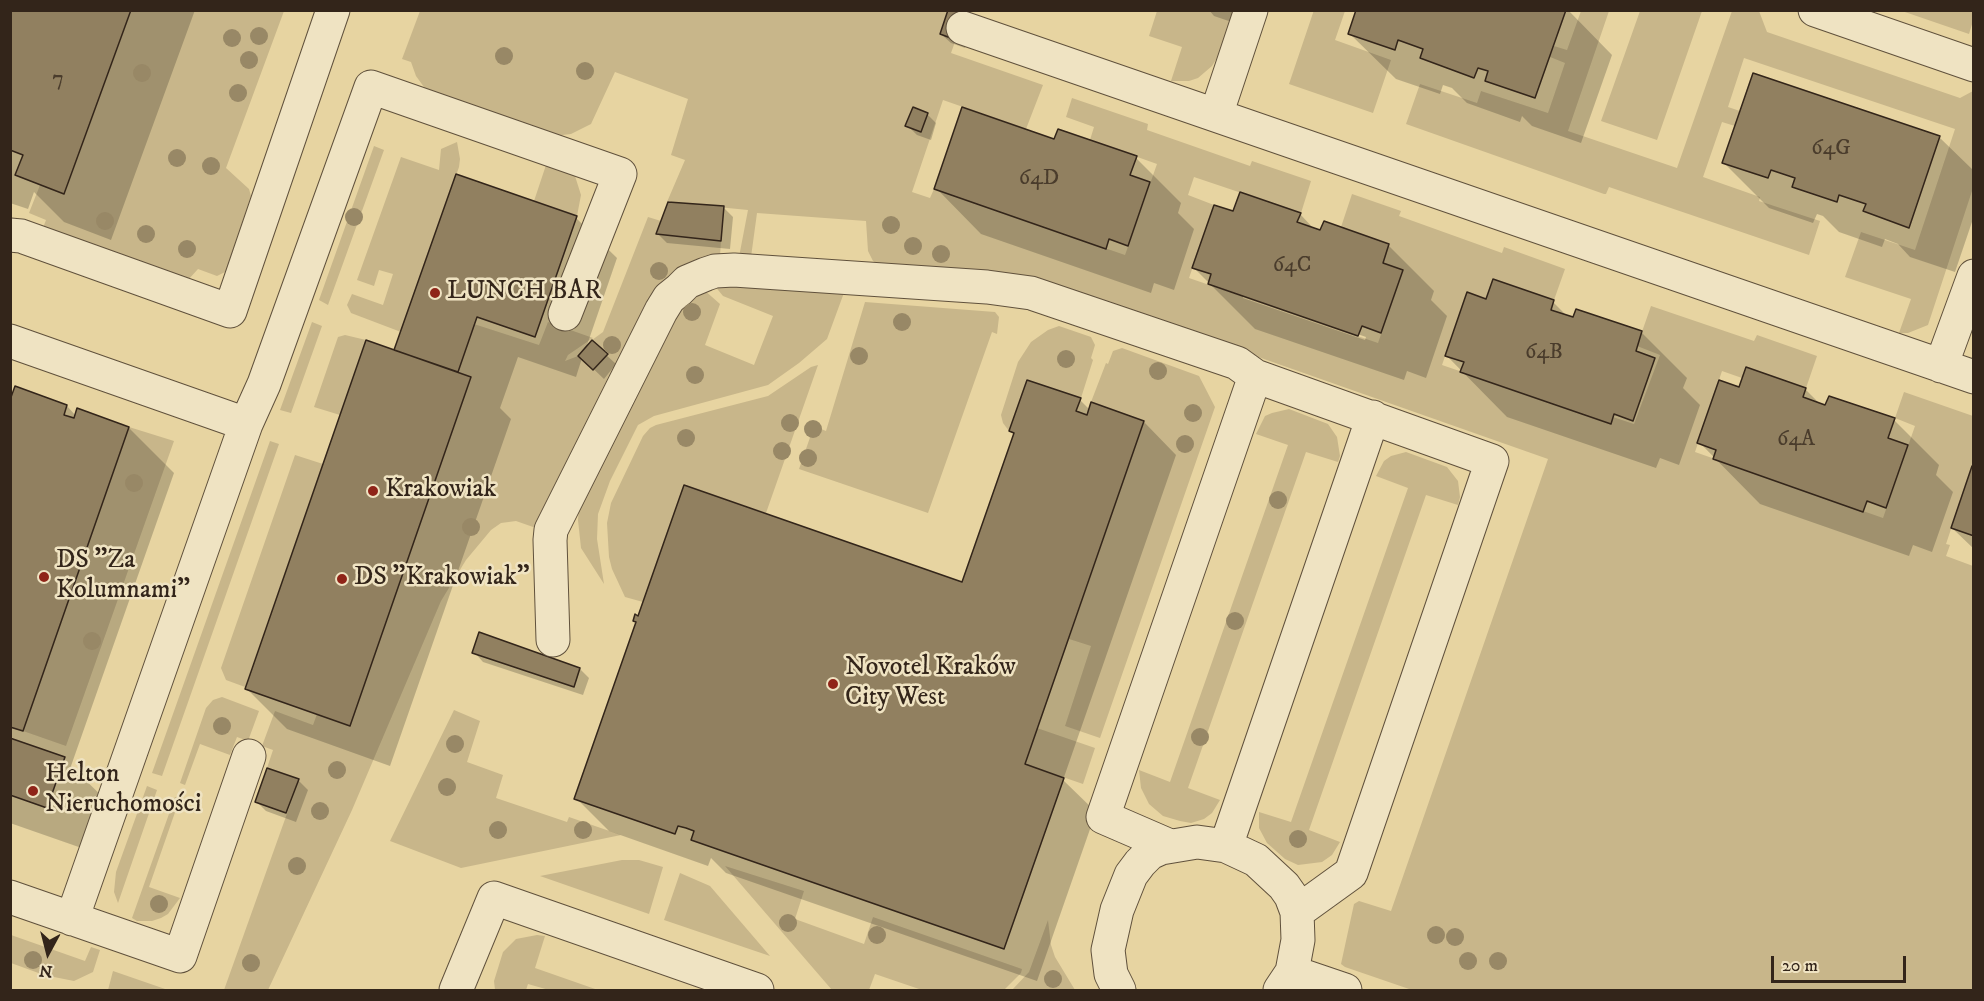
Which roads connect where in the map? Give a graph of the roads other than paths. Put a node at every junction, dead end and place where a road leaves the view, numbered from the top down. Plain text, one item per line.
1 (333, 10) edge
2 (1251, 10) edge
3 (1815, 10) edge
4 (963, 28) dead end
5 (1974, 65) edge
6 (1216, 115) junction
7 (10, 235) edge
8 (1974, 276) edge
9 (565, 314) dead end
10 (10, 341) edge
11 (1941, 366) junction
12 (1255, 376) junction
13 (1974, 377) edge
14 (1373, 417) junction
15 (246, 424) junction
16 (554, 640) dead end
17 (249, 756) dead end
18 (1170, 846) junction
19 (1226, 846) junction
20 (10, 897) edge
21 (1296, 912) junction
22 (72, 919) junction
23 (1286, 981) edge
24 (456, 990) edge
25 (758, 990) edge
26 (1119, 990) edge
27 (1345, 990) edge

1 - 7 lane
2 - 6 lane
3 - 5 lane
4 - 6 lane
6 - 11 lane
8 - 11 lane
9 - 15 lane
10 - 15 lane
11 - 13 lane
12 - 14 lane
12 - 16 lane
12 - 18 lane
14 - 19 lane
14 - 21 lane
15 - 22 lane
17 - 22 lane
18 - 19 lane
18 - 26 lane
19 - 21 lane
20 - 22 lane
21 - 23 lane
23 - 27 lane
24 - 25 lane

